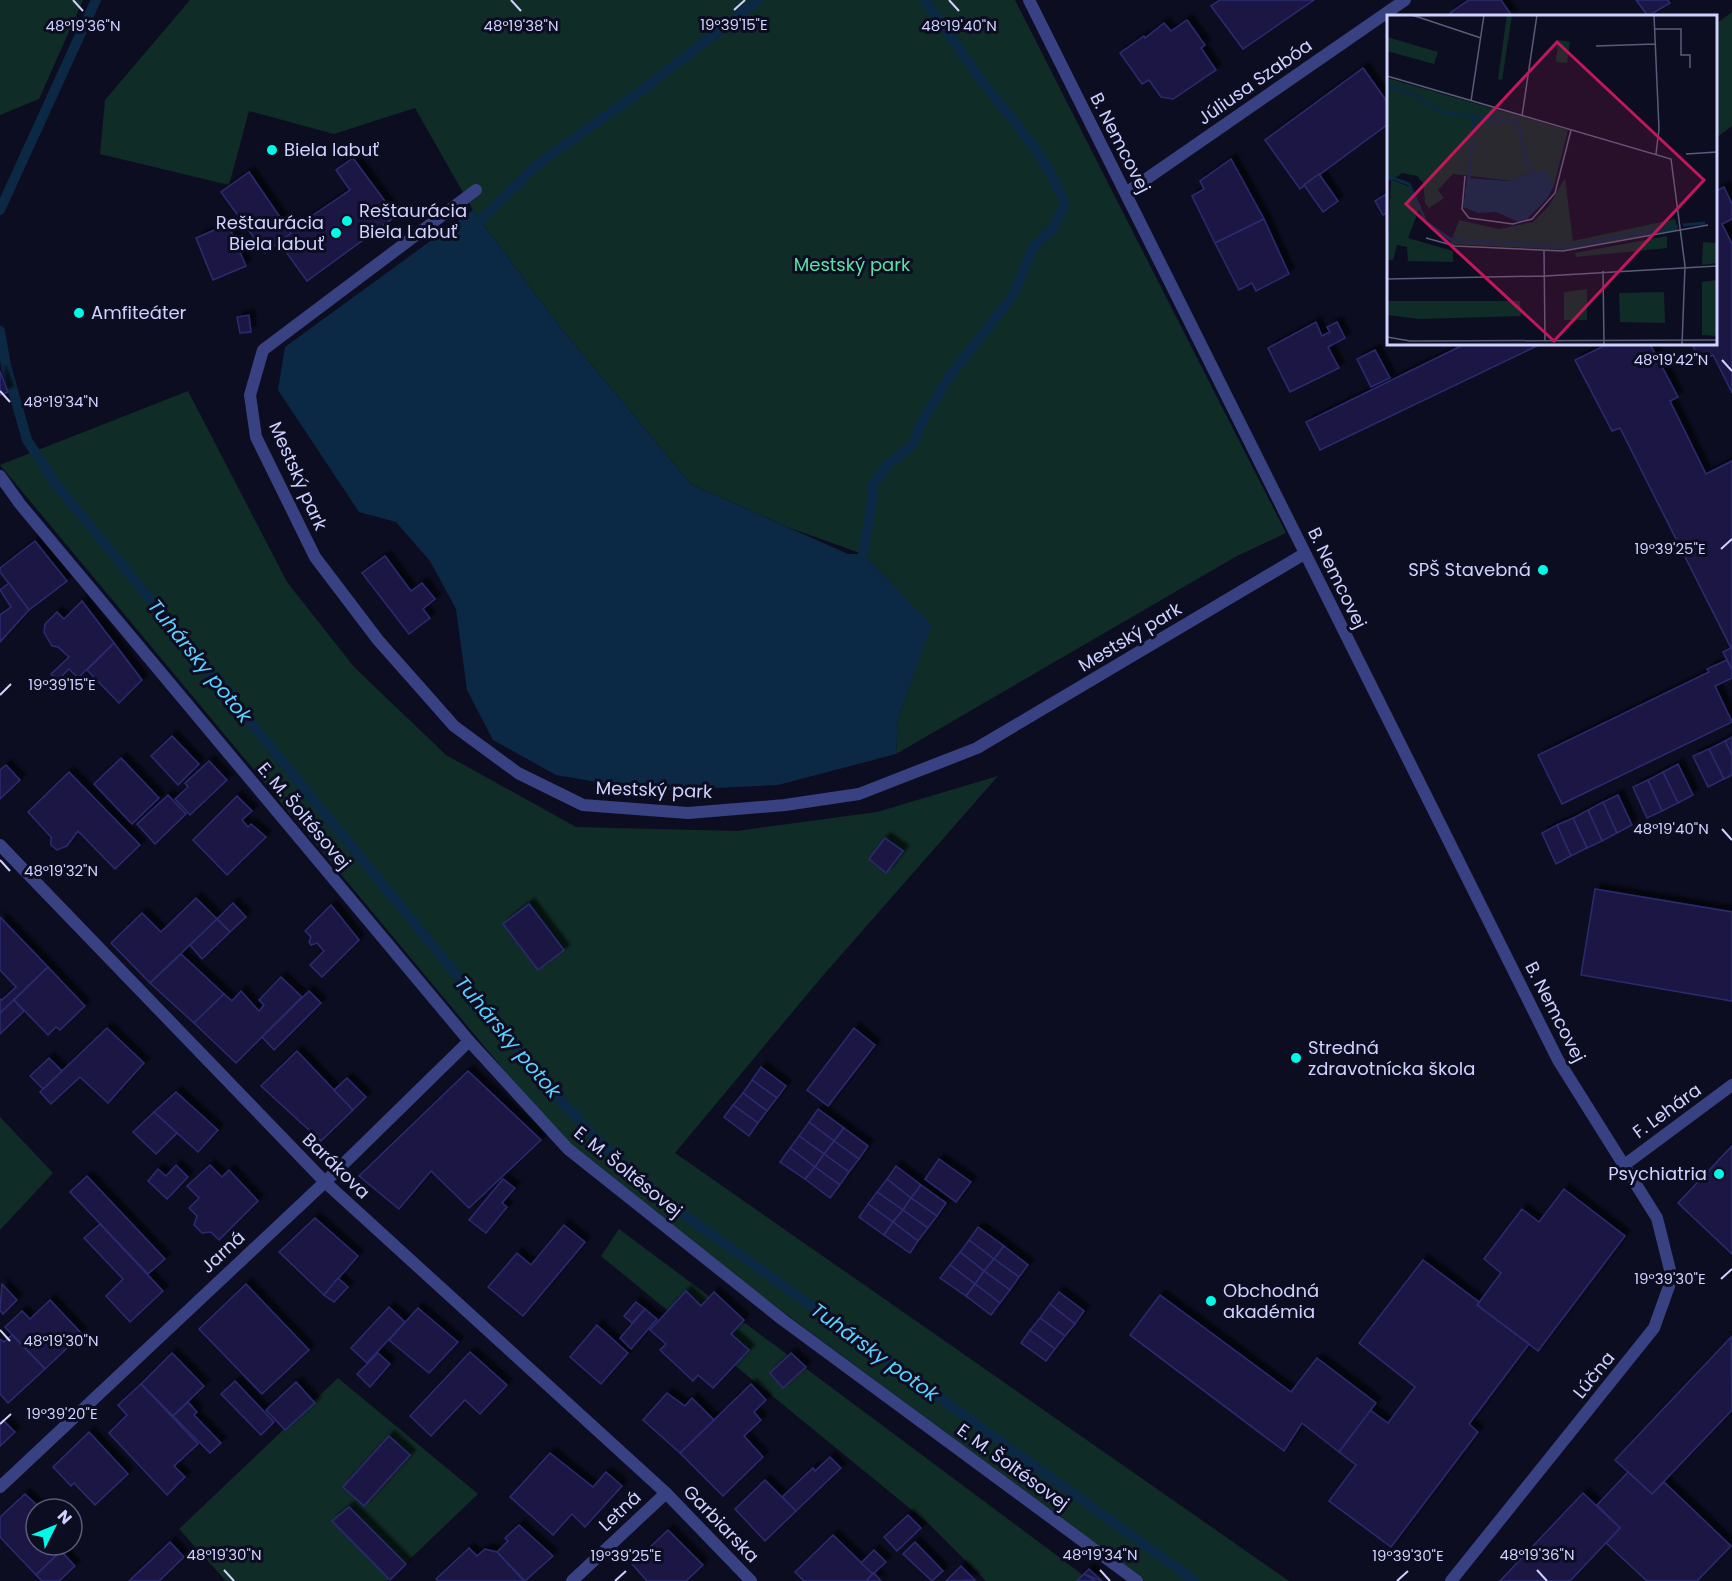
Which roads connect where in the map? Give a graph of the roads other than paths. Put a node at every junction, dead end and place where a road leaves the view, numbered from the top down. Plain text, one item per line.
1 (1029, 0) edge
2 (1405, 0) edge
3 (476, 190) dead end
4 (1126, 193) junction
5 (0, 476) edge
6 (1305, 554) junction
7 (0, 845) edge
8 (470, 1041) junction
9 (1732, 1086) edge
10 (1623, 1166) junction
11 (325, 1182) junction
12 (0, 1487) edge
13 (666, 1493) junction
14 (573, 1581) edge
15 (751, 1581) edge
16 (1137, 1581) edge
17 (1451, 1581) edge

1 - 4 street, B. Nemcovej
2 - 4 street, Júliusa Szabóa
3 - 6 street, Mestský park
4 - 6 street, B. Nemcovej
5 - 8 street, E. M. Šoltésovej
6 - 10 street, B. Nemcovej
7 - 11 street, Barákova
8 - 11 street, Jarná
8 - 16 street, E. M. Šoltésovej
9 - 10 street, F. Lehára
10 - 17 street, Lúčna
11 - 12 street, Jarná
11 - 13 street, Barákova
13 - 14 street, Letná
13 - 15 street, Garbiarska

